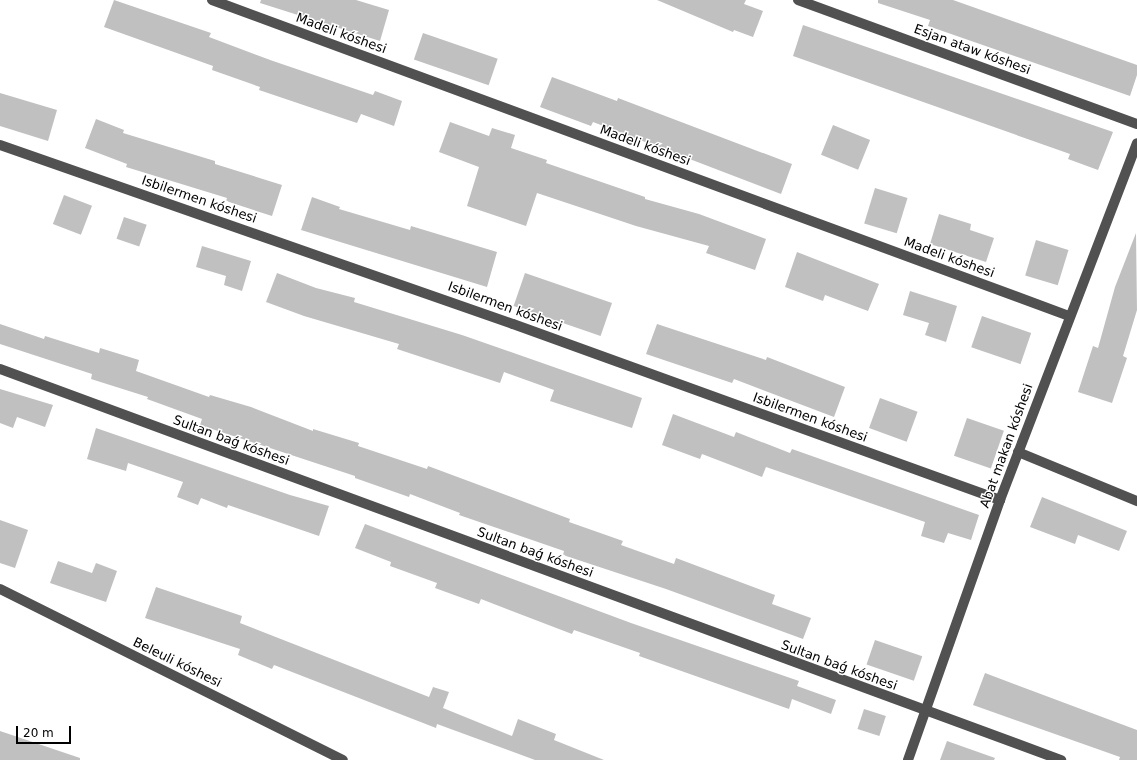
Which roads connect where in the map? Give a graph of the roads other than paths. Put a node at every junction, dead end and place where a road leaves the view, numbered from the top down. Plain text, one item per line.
1 (212, 0) edge
2 (798, 0) edge
3 (1137, 124) edge
4 (1137, 143) edge
5 (0, 145) edge
6 (1069, 316) junction
7 (0, 369) edge
8 (1018, 452) junction
9 (1000, 500) junction
10 (1137, 501) edge
11 (0, 589) edge
12 (925, 712) junction
13 (343, 760) edge
14 (908, 760) edge
15 (1061, 760) edge

1 - 6 street, Madeli kóshesi
2 - 3 street, Esjan ataw kóshesi
4 - 6 street, Abat makan kóshesi
5 - 9 street, Isbilermen kóshesi
6 - 8 street, Abat makan kóshesi
7 - 12 street, Sultan baǵ kóshesi
8 - 9 street, Abat makan kóshesi
8 - 10 street
9 - 12 street, Abat makan kóshesi
11 - 13 street, Beleuli kóshesi
12 - 14 street, Abat makan kóshesi
12 - 15 street, Sultan baǵ kóshesi

